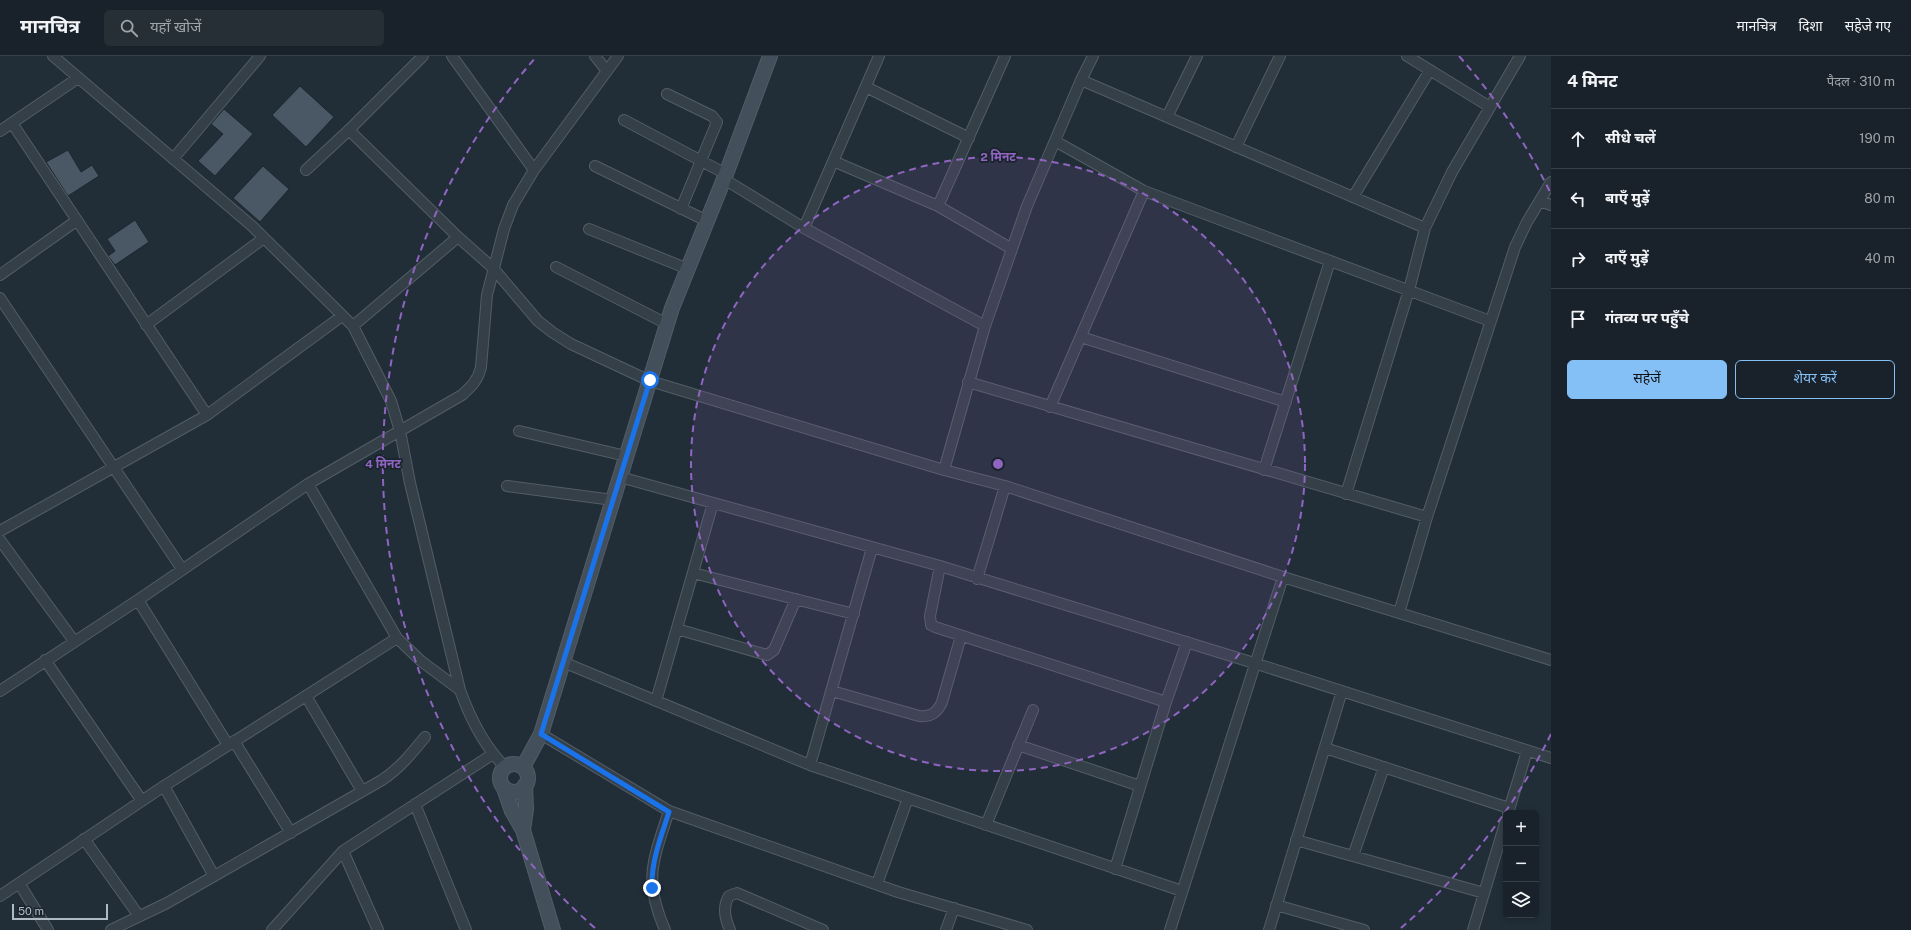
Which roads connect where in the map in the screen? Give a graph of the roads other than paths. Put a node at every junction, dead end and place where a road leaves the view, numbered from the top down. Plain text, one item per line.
1 (54, 56) edge
2 (423, 56) edge
3 (452, 56) edge
4 (595, 56) edge
5 (618, 56) edge
6 (770, 56) edge
7 (879, 56) edge
8 (1005, 56) edge
9 (1093, 56) edge
10 (1197, 56) edge
11 (1280, 56) edge
12 (1407, 56) edge
13 (1520, 56) edge
14 (256, 58) edge
15 (1430, 70) junction
16 (607, 71) junction
17 (78, 78) junction
18 (1081, 80) junction
19 (866, 87) junction
20 (667, 94) dead end
21 (1490, 107) junction
22 (1167, 117) junction
23 (624, 120) dead end
24 (12, 123) junction
25 (0, 130) edge
26 (349, 130) junction
27 (969, 138) junction
28 (1055, 141) junction
29 (1236, 147) junction
30 (173, 159) junction
31 (702, 161) junction
32 (833, 161) junction
33 (595, 166) dead end
34 (306, 170) dead end
35 (534, 170) junction
36 (725, 177) junction
37 (1551, 182) edge
38 (1144, 191) junction
39 (1353, 197) junction
40 (1540, 201) junction
41 (1551, 205) edge
42 (938, 206) junction
43 (681, 209) junction
44 (76, 221) junction
45 (707, 221) junction
46 (804, 228) junction
47 (1425, 228) junction
48 (589, 229) dead end
49 (264, 238) junction
50 (458, 238) junction
51 (1012, 249) junction
52 (1330, 261) junction
53 (556, 267) dead end
54 (494, 268) junction
55 (688, 269) junction
56 (0, 275) edge
57 (1409, 290) junction
58 (0, 298) edge
59 (342, 316) junction
60 (1490, 321) junction
61 (667, 324) junction
62 (146, 325) junction
63 (352, 326) junction
64 (985, 326) junction
65 (1080, 337) junction
66 (650, 380) junction
67 (968, 382) junction
68 (1286, 402) junction
69 (1050, 407) junction
70 (207, 415) junction
71 (400, 430) junction
72 (519, 431) dead end
73 (626, 456) junction
74 (114, 467) junction
75 (944, 470) junction
76 (1264, 470) junction
77 (620, 477) junction
78 (308, 484) junction
79 (507, 486) dead end
80 (1005, 486) junction
81 (1346, 494) junction
82 (613, 500) junction
83 (713, 503) junction
84 (1427, 517) junction
85 (0, 531) edge
86 (0, 540) edge
87 (872, 548) junction
88 (940, 566) junction
89 (182, 569) junction
90 (693, 573) junction
91 (1283, 577) junction
92 (976, 579) junction
93 (796, 599) junction
94 (138, 600) junction
95 (1399, 613) junction
96 (854, 614) junction
97 (677, 629) junction
98 (961, 636) junction
99 (397, 638) junction
100 (74, 641) junction
101 (1187, 642) junction
102 (45, 660) junction
103 (1551, 660) edge
104 (563, 662) junction
105 (1254, 663) junction
106 (460, 690) junction
107 (0, 691) edge
108 (832, 691) junction
109 (1342, 691) junction
110 (306, 696) junction
111 (656, 701) junction
112 (1166, 702) junction
113 (1033, 710) dead end
114 (541, 734) junction
115 (425, 737) dead end
116 (231, 743) junction
117 (1018, 745) junction
118 (1325, 748) junction
119 (1527, 751) junction
120 (493, 754) junction
121 (1551, 758) edge
122 (810, 765) junction
123 (506, 767) junction
124 (523, 767) junction
125 (1384, 767) junction
126 (525, 785) junction
127 (164, 786) junction
128 (1140, 786) junction
129 (504, 788) junction
130 (362, 791) junction
131 (908, 798) junction
132 (142, 801) junction
133 (415, 804) junction
134 (1506, 810) edge
135 (1509, 810) edge
136 (669, 812) junction
137 (986, 825) junction
138 (523, 830) junction
139 (1503, 830) edge
140 (291, 833) junction
141 (84, 839) junction
142 (1296, 840) junction
143 (343, 851) junction
144 (1353, 856) junction
145 (1115, 868) junction
146 (214, 876) junction
147 (19, 883) junction
148 (877, 884) junction
149 (1182, 891) junction
150 (1484, 893) junction
151 (0, 896) edge
152 (1276, 905) junction
153 (954, 908) junction
154 (139, 916) junction
155 (1007, 927) edge
156 (1342, 927) edge
157 (278, 928) edge
158 (48, 930) edge
159 (111, 930) edge
160 (378, 930) edge
161 (466, 930) edge
162 (553, 930) edge
163 (665, 930) edge
164 (730, 930) edge
165 (823, 930) edge
166 (946, 930) edge
167 (1027, 930) edge
168 (1170, 930) edge
169 (1269, 930) edge
170 (1364, 930) edge
171 (1473, 930) edge

1 - 17 street
2 - 26 street
3 - 35 street
4 - 16 street
5 - 16 street
6 - 36 street
7 - 19 street
8 - 27 street
9 - 18 street
10 - 22 street
11 - 29 street
12 - 15 street
13 - 21 street
14 - 30 street
15 - 21 street
15 - 39 street
16 - 35 street
17 - 24 street
17 - 30 street
18 - 22 street
18 - 28 street
19 - 27 street
19 - 32 street
20 - 31 street
21 - 47 street
22 - 29 street
23 - 31 street
24 - 25 street
24 - 44 street
26 - 34 street
26 - 50 street
27 - 42 street
28 - 38 street
28 - 51 street
29 - 39 street
30 - 49 street
31 - 36 street
31 - 43 street
32 - 42 street
32 - 46 street
33 - 43 street
35 - 54 street
36 - 45 street
36 - 46 street
37 - 40 street
38 - 52 street
38 - 65 street
39 - 47 street
40 - 41 street
40 - 60 street
42 - 51 street
43 - 45 street
44 - 56 street
44 - 62 street
45 - 55 street
46 - 64 street
47 - 57 street
48 - 55 street
49 - 59 street
49 - 62 street
50 - 54 street
50 - 63 street
51 - 64 street
52 - 57 street
52 - 68 street
53 - 61 street
54 - 66 street
54 - 71 street
55 - 61 street
57 - 60 street
57 - 81 street
58 - 74 street
59 - 63 street
59 - 70 street
60 - 84 street
61 - 66 street
62 - 70 street
63 - 71 street
64 - 67 street
65 - 68 street
65 - 69 street
66 - 73 street
66 - 75 street
67 - 69 street
67 - 75 street
68 - 76 street
69 - 76 street
70 - 74 street
71 - 78 street
71 - 106 street
72 - 73 street
73 - 77 street
74 - 85 street
74 - 89 street
75 - 80 street
76 - 81 street
77 - 82 street
77 - 83 street
78 - 89 street
78 - 99 street
79 - 82 street
80 - 91 street
80 - 92 street
81 - 84 street
82 - 104 street
83 - 87 street
83 - 90 street
84 - 95 street
86 - 100 street
87 - 88 street
87 - 96 street
88 - 92 street
88 - 98 street
89 - 94 street
90 - 93 street
90 - 97 street
91 - 95 street
91 - 105 street
92 - 101 street
93 - 96 street
93 - 97 street
94 - 100 street
94 - 116 street
95 - 103 street
96 - 108 street
97 - 111 street
98 - 108 street
98 - 112 street
99 - 106 street
99 - 110 street
100 - 102 street
101 - 105 street
101 - 112 street
102 - 107 street
102 - 132 street
104 - 111 street
104 - 114 street
105 - 109 street
105 - 149 street
106 - 120 street
108 - 122 street
109 - 118 street
109 - 119 street
110 - 116 street
110 - 130 street
111 - 122 street
112 - 128 street
113 - 117 street
114 - 124 street
114 - 136 street
115 - 130 street
116 - 127 street
116 - 140 street
117 - 128 street
117 - 137 street
118 - 125 street
118 - 142 street
119 - 121 street
119 - 135 street
120 - 123 street
120 - 133 street
122 - 131 street
123 - 124 street
123 - 129 street
124 - 126 street
125 - 134 street
125 - 144 street
126 - 129 street
126 - 138 street
127 - 132 street
127 - 146 street
128 - 145 street
129 - 138 street
130 - 140 street
131 - 137 street
131 - 148 street
132 - 141 street
133 - 143 street
133 - 161 street
136 - 148 street
136 - 163 street
137 - 145 street
138 - 162 street
139 - 150 street
140 - 146 street
141 - 147 street
141 - 154 street
142 - 144 street
142 - 152 street
143 - 157 street
143 - 160 street
144 - 150 street
145 - 149 street
146 - 154 street
147 - 151 street
147 - 158 street
148 - 153 street
149 - 168 street
150 - 171 street
152 - 156 street
152 - 169 street
153 - 155 street
153 - 166 street
154 - 159 street
155 - 167 street
156 - 170 street
164 - 165 street

